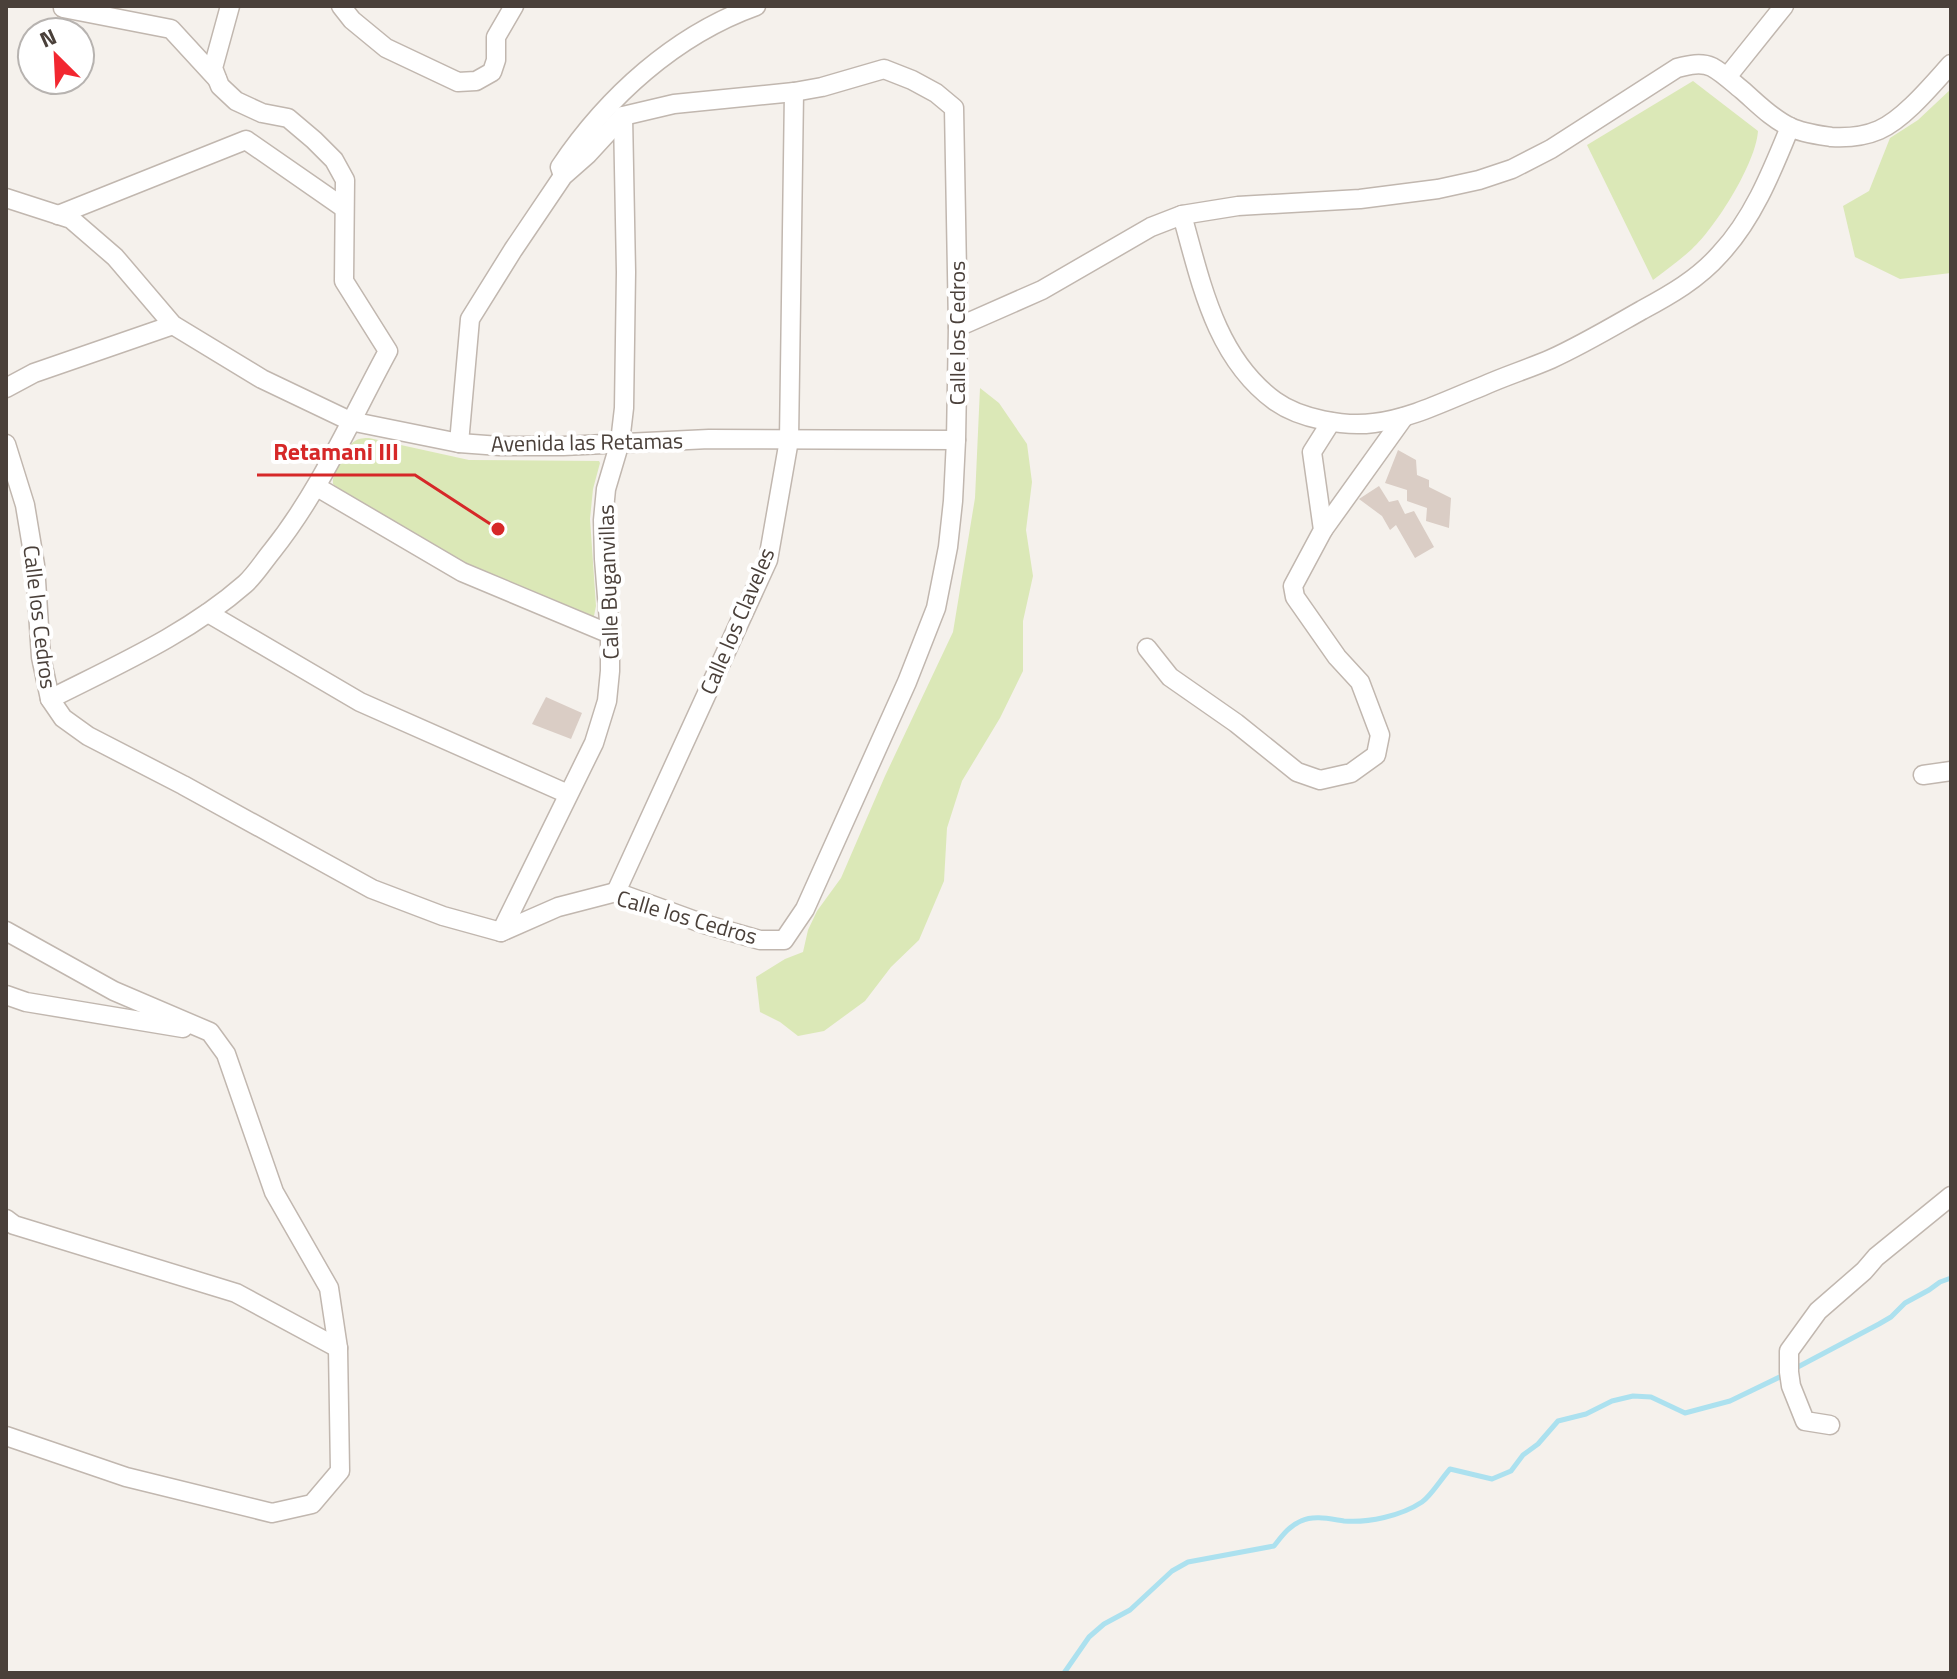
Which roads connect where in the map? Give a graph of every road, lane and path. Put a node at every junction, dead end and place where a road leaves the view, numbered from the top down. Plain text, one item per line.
1 (230, 6) edge
2 (341, 6) edge
3 (514, 6) edge
4 (756, 6) edge
5 (1784, 6) edge
6 (63, 8) dead end
7 (1951, 64) edge
8 (1727, 77) junction
9 (217, 79) junction
10 (794, 92) junction
11 (623, 116) junction
12 (1790, 127) junction
13 (563, 176) junction
14 (6, 198) edge
15 (344, 208) junction
16 (58, 215) junction
17 (1182, 215) junction
18 (173, 325) junction
19 (958, 327) junction
20 (6, 388) edge
21 (1404, 417) junction
22 (350, 421) junction
23 (1331, 422) junction
24 (789, 440) junction
25 (956, 440) junction
26 (620, 442) junction
27 (459, 443) junction
28 (6, 444) edge
29 (317, 487) junction
30 (1323, 530) junction
31 (208, 613) junction
32 (610, 634) junction
33 (1147, 648) dead end
34 (50, 699) junction
35 (1951, 771) edge
36 (1923, 775) dead end
37 (568, 794) junction
38 (616, 892) junction
39 (6, 931) edge
40 (501, 932) junction
41 (6, 995) edge
42 (210, 1032) junction
43 (1951, 1196) edge
44 (6, 1219) edge
45 (338, 1348) junction
46 (1830, 1425) dead end
47 (6, 1436) edge

1 - 9 street
2 - 3 street
4 - 13 street
5 - 8 street
6 - 9 street
7 - 12 street
8 - 12 street
8 - 17 street
9 - 15 street
10 - 11 street
10 - 19 street, Calle los Cedros
10 - 24 street, Calle los Claveles
11 - 13 street
11 - 26 street, Calle Buganvillas
12 - 21 street
13 - 27 street
14 - 16 street, Avenida las Retamas
15 - 16 street
15 - 22 street
16 - 18 street, Avenida las Retamas
17 - 19 street
17 - 23 street
18 - 20 street
18 - 22 street, Avenida las Retamas
19 - 25 street, Calle los Cedros
21 - 23 street
21 - 30 street
22 - 27 street, Avenida las Retamas
22 - 29 street
23 - 30 street
24 - 25 street, Avenida las Retamas
24 - 26 street, Avenida las Retamas
24 - 38 street, Calle los Claveles
25 - 38 street, Calle los Cedros
26 - 27 street, Avenida las Retamas
26 - 32 street, Calle Buganvillas
28 - 34 street, Calle los Cedros
29 - 31 street
29 - 32 street
30 - 33 street
31 - 34 street
31 - 37 street
32 - 37 street, Calle Buganvillas
34 - 40 street, Calle los Cedros
35 - 36 street
37 - 40 street, Calle Buganvillas
38 - 40 street, Calle los Cedros
39 - 42 street
41 - 42 street
42 - 45 street
43 - 46 street
44 - 45 street
45 - 47 street

